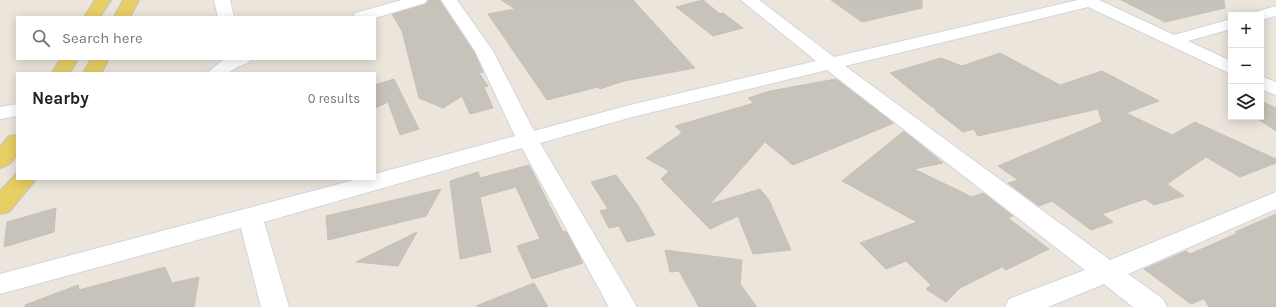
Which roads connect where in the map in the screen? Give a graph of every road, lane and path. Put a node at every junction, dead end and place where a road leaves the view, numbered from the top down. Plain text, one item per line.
1 (103, 0) edge
2 (131, 0) edge
3 (222, 0) edge
4 (419, 0) edge
5 (449, 0) edge
6 (749, 0) edge
7 (1088, 1) edge
8 (1276, 11) edge
9 (1264, 14) edge
10 (93, 16) edge
11 (123, 16) edge
12 (226, 16) edge
13 (364, 16) edge
14 (1228, 25) edge
15 (1174, 40) junction
16 (68, 60) edge
17 (99, 60) edge
18 (831, 64) junction
19 (1228, 67) edge
20 (62, 72) edge
21 (93, 72) edge
22 (1264, 83) edge
23 (1276, 89) edge
24 (16, 110) edge
25 (0, 113) edge
26 (528, 140) junction
27 (16, 142) edge
28 (0, 161) edge
29 (26, 181) edge
30 (1276, 200) edge
31 (0, 206) edge
32 (250, 217) junction
33 (1107, 272) junction
34 (0, 284) edge
35 (275, 307) edge
36 (623, 307) edge
37 (1019, 307) edge
38 (1153, 307) edge

1 - 10 main road
2 - 11 main road
3 - 12 street
4 - 13 street
5 - 26 street
6 - 18 street
7 - 15 street
7 - 18 street
8 - 9 street
14 - 15 street
15 - 19 street
16 - 20 main road
17 - 21 main road
18 - 26 street
18 - 33 street
22 - 23 street
24 - 25 street
26 - 32 street
26 - 36 street
27 - 28 main road
29 - 31 main road
30 - 33 street
32 - 34 street
32 - 35 street
33 - 37 street
33 - 38 street

